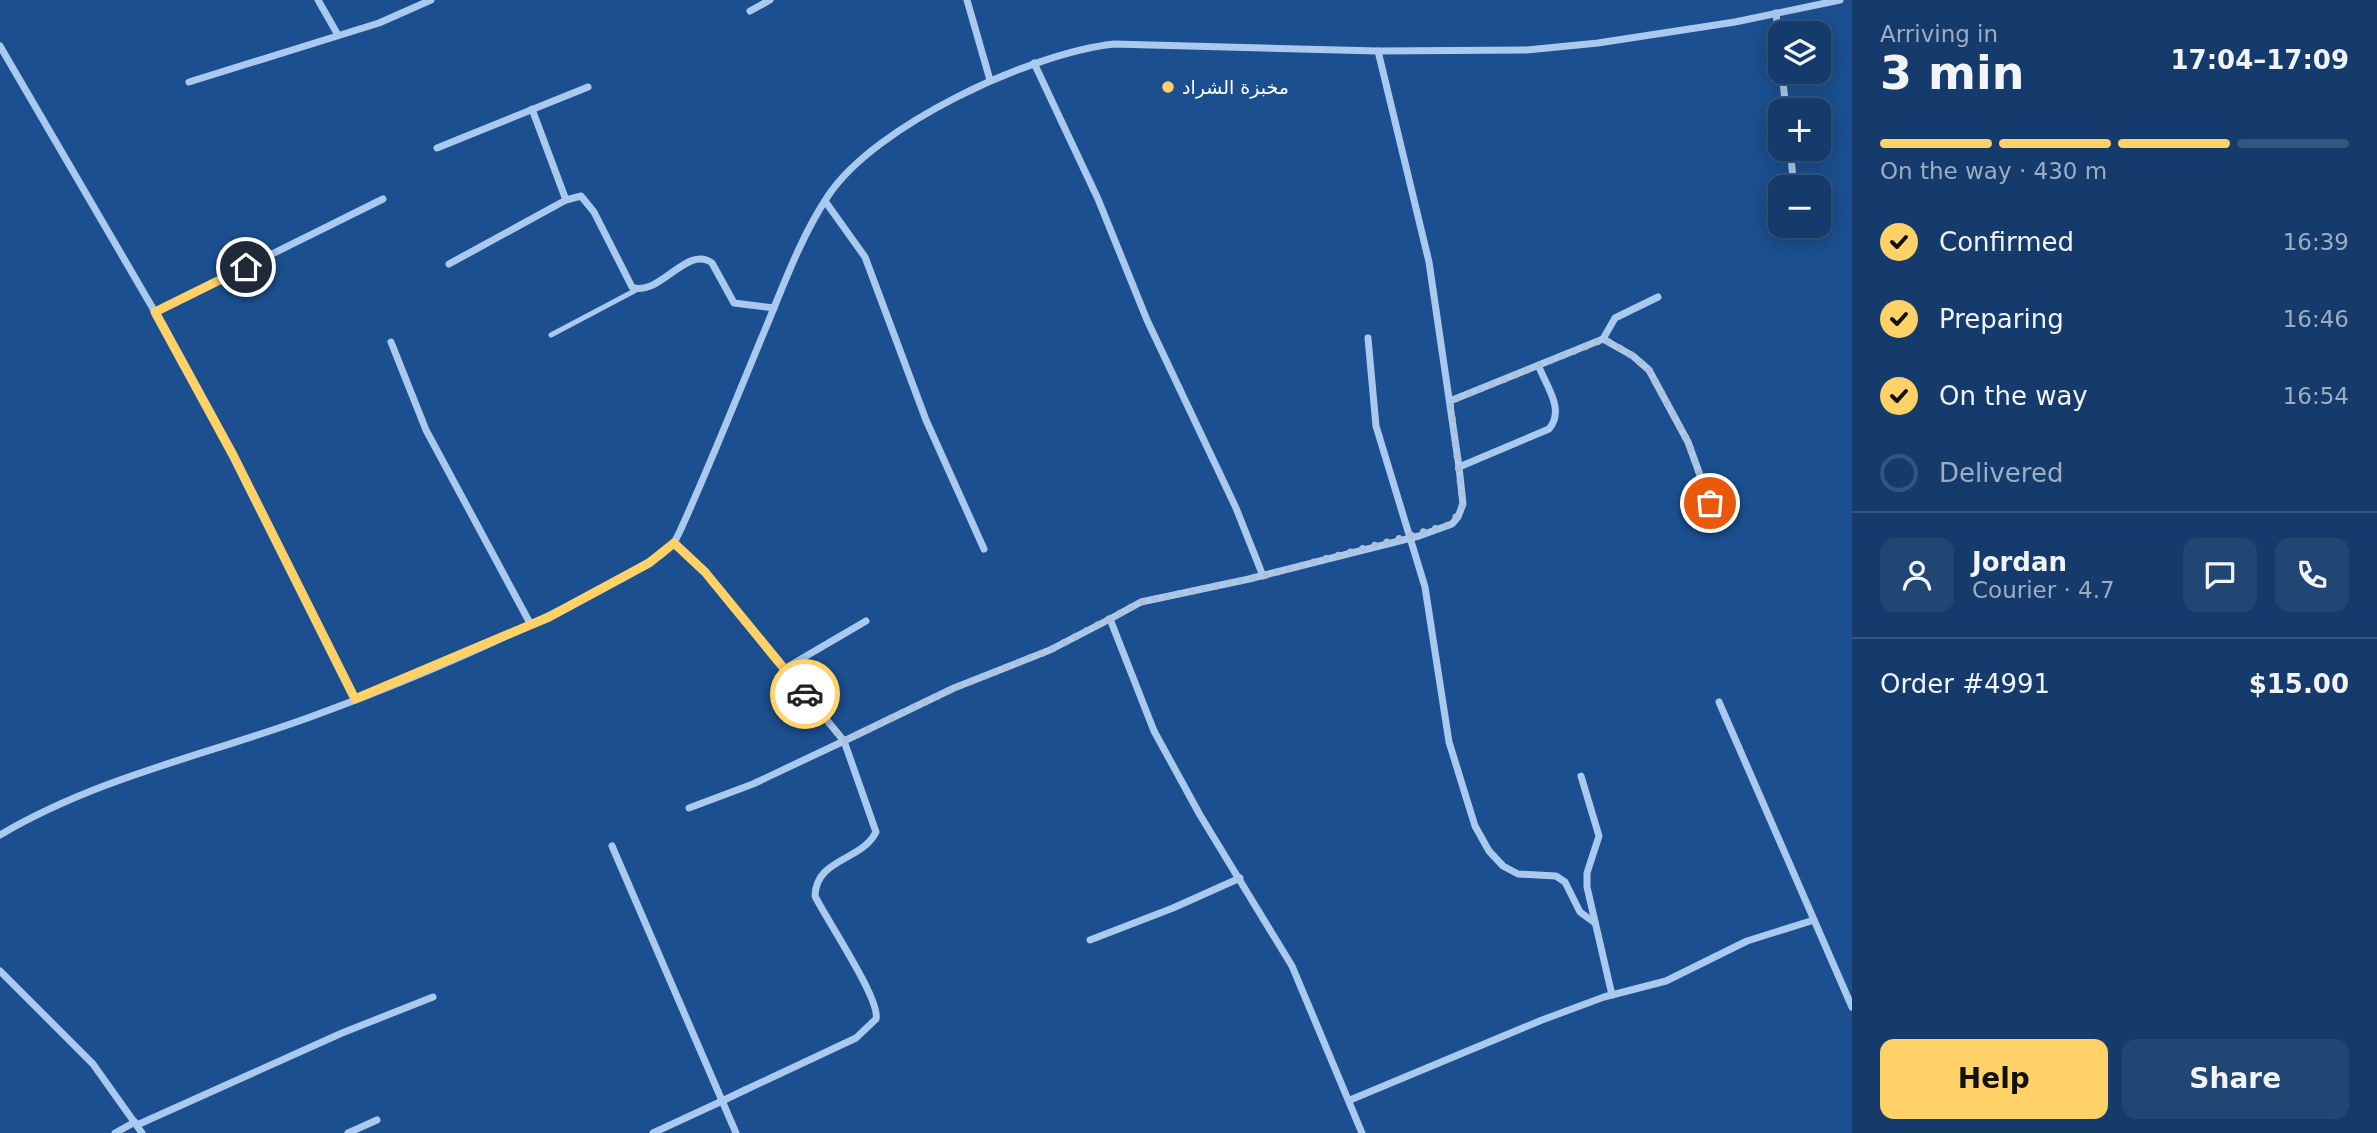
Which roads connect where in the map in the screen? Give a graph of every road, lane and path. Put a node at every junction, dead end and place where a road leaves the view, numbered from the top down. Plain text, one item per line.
1 (318, 0) edge
2 (431, 0) edge
3 (769, 0) edge
4 (967, 0) edge
5 (1840, 0) edge
6 (750, 11) dead end
7 (1776, 13) junction
8 (1777, 21) edge
9 (338, 35) junction
10 (0, 46) edge
11 (1378, 51) junction
12 (1034, 63) junction
13 (990, 80) junction
14 (189, 82) dead end
15 (588, 87) dead end
16 (532, 109) junction
17 (437, 148) dead end
18 (383, 199) dead end
19 (566, 200) junction
20 (825, 201) junction
21 (449, 264) dead end
22 (638, 289) junction
23 (1658, 298) dead end
24 (774, 308) junction
25 (155, 312) junction
26 (551, 335) dead end
27 (1368, 338) dead end
28 (1604, 339) junction
29 (391, 342) dead end
30 (1539, 367) junction
31 (1450, 401) junction
32 (1459, 467) junction
33 (1710, 503) dead end
34 (1408, 538) junction
35 (674, 543) junction
36 (984, 549) dead end
37 (1263, 576) junction
38 (1110, 619) junction
39 (866, 621) dead end
40 (531, 625) junction
41 (784, 668) junction
42 (355, 699) junction
43 (1719, 702) dead end
44 (844, 741) junction
45 (1581, 776) dead end
46 (690, 808) dead end
47 (0, 835) edge
48 (612, 846) dead end
49 (1240, 878) junction
50 (1814, 920) junction
51 (1595, 923) junction
52 (1090, 940) dead end
53 (0, 971) edge
54 (1612, 995) junction
55 (433, 997) dead end
56 (1852, 1007) edge
57 (1350, 1100) junction
58 (377, 1120) dead end
59 (136, 1123) junction
60 (115, 1133) edge
61 (142, 1133) edge
62 (348, 1133) edge
63 (653, 1133) edge
64 (736, 1133) edge
65 (1362, 1133) edge

1 - 9 street
2 - 9 street
3 - 6 street
4 - 13 street
5 - 7 street
7 - 8 street
7 - 11 street
9 - 14 street
10 - 25 street
11 - 12 street
11 - 31 street
12 - 13 street
12 - 37 street
13 - 20 street
15 - 16 street
16 - 17 street
16 - 19 street
18 - 25 street
19 - 21 street
19 - 22 street
20 - 24 street
20 - 36 street
22 - 24 street
22 - 26 lane
23 - 28 street
24 - 35 street
25 - 42 street
27 - 34 street
28 - 30 street
28 - 33 street
29 - 40 street
30 - 31 street
30 - 32 street
31 - 32 street
32 - 34 street
34 - 37 street
34 - 51 street
35 - 40 street
35 - 41 street
37 - 38 street
38 - 44 street
38 - 49 street
39 - 41 street
40 - 42 street
41 - 44 street
42 - 47 street
43 - 50 street
44 - 46 street
44 - 63 street, bridge
45 - 51 street
48 - 64 street
49 - 52 street
49 - 57 street
50 - 54 street
50 - 56 street
51 - 54 street
53 - 59 street
54 - 57 street
55 - 59 street
57 - 65 street
58 - 62 street
59 - 60 street
59 - 61 street

